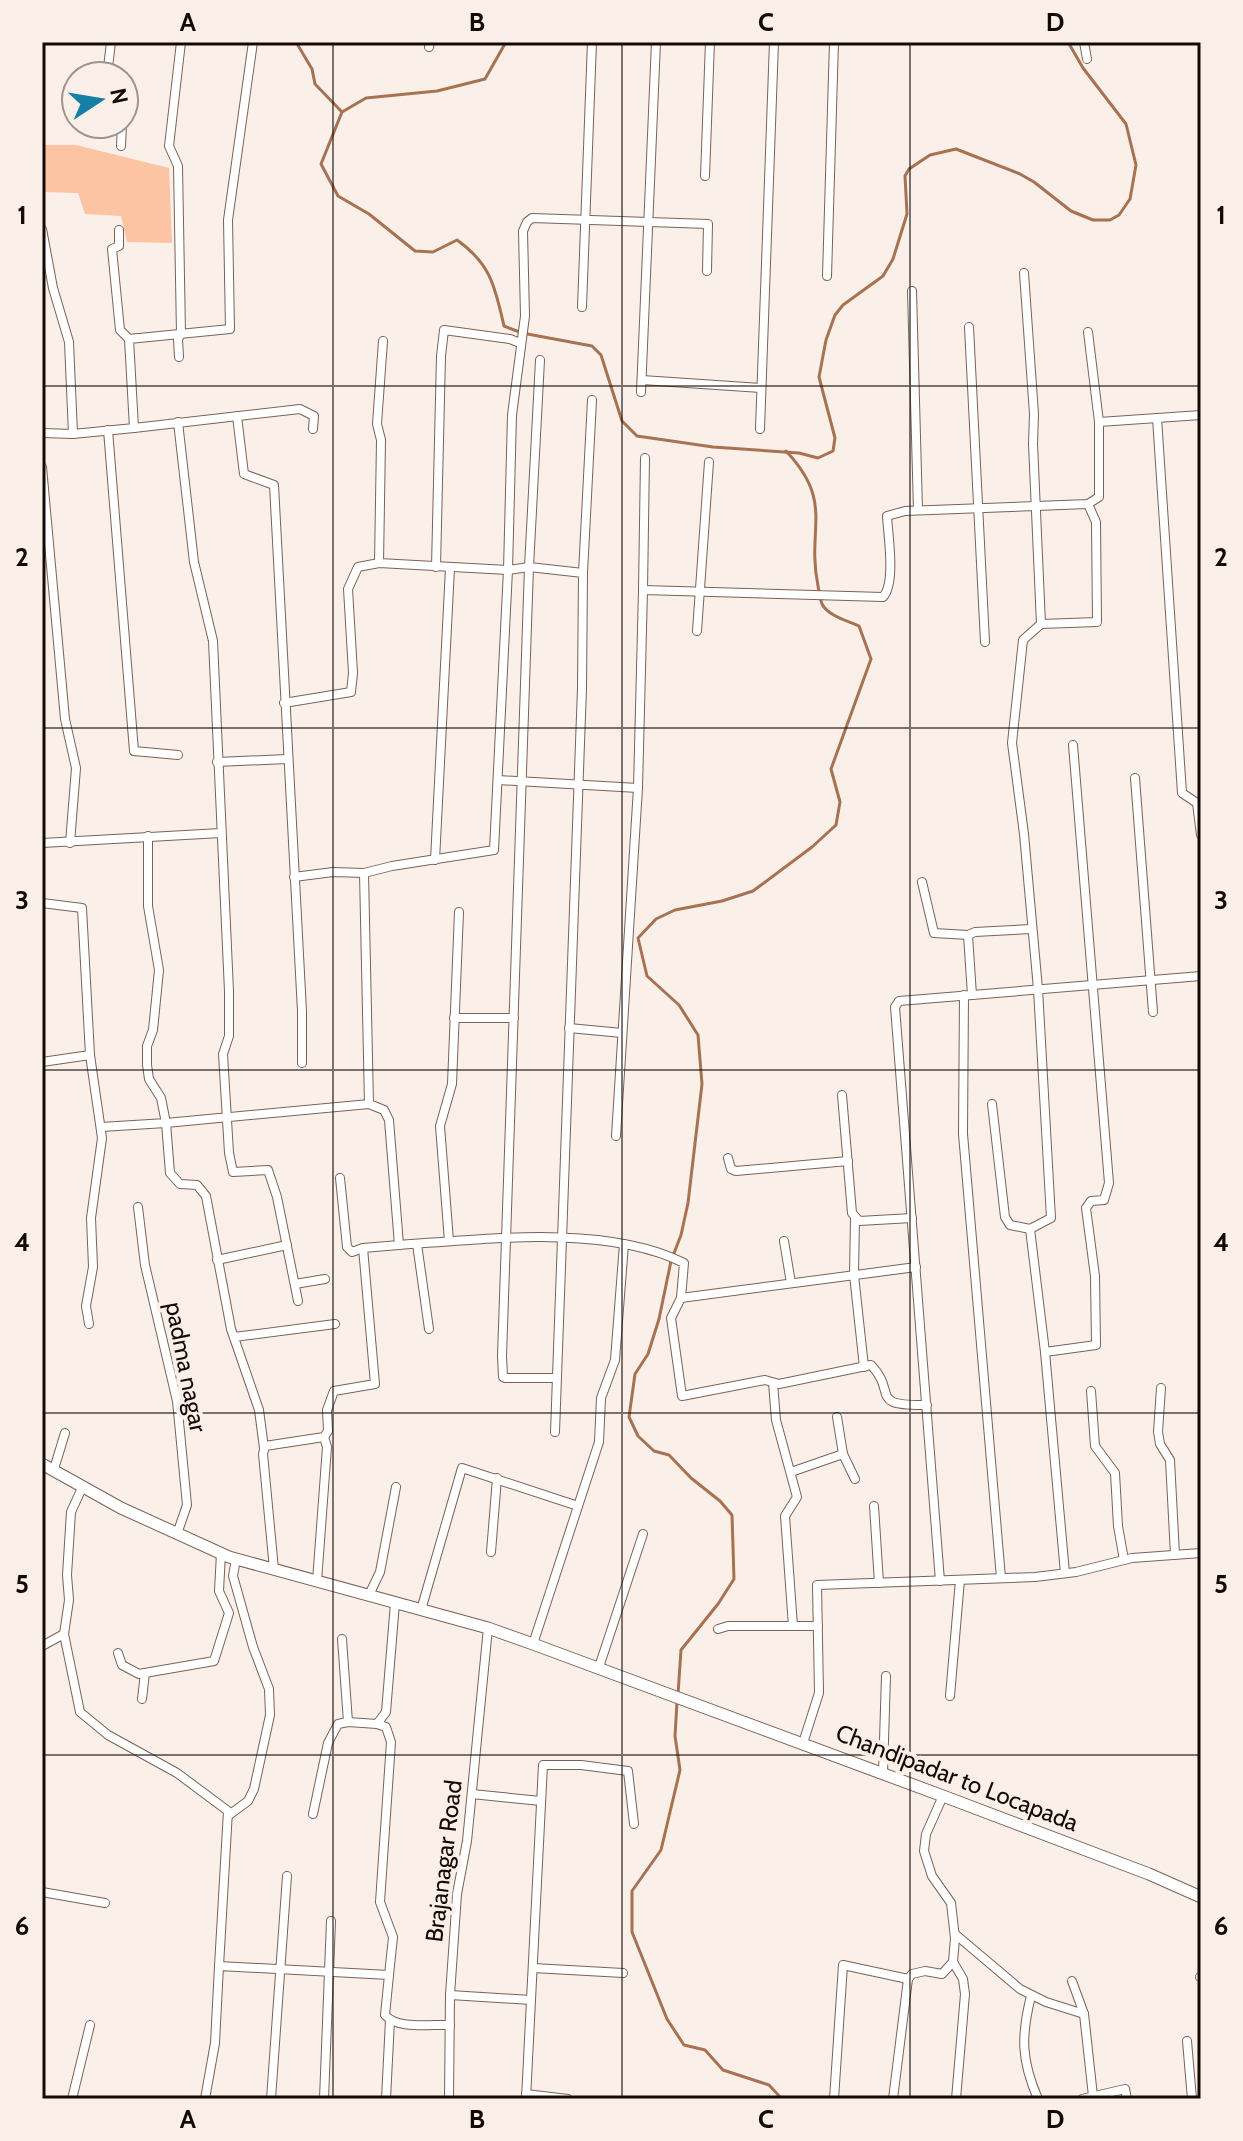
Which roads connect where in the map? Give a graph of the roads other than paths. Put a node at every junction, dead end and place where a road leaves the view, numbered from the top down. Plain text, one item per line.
1 (181, 42) edge
2 (253, 42) edge
3 (592, 42) edge
4 (656, 42) edge
5 (710, 42) edge
6 (774, 42) edge
7 (834, 42) edge
8 (1084, 42) edge
9 (1087, 59) dead end
10 (121, 140) edge
11 (121, 146) dead end
12 (705, 176) dead end
13 (586, 221) junction
14 (648, 222) junction
15 (42, 229) edge
16 (119, 230) dead end
17 (707, 271) dead end
18 (1024, 273) dead end
19 (827, 276) dead end
20 (912, 291) dead end
21 (582, 307) dead end
22 (969, 327) dead end
23 (1088, 332) dead end
24 (181, 334) junction
25 (129, 339) junction
26 (383, 341) dead end
27 (520, 343) junction
28 (179, 357) dead end
29 (540, 360) dead end
30 (642, 380) junction
31 (761, 388) junction
32 (641, 392) dead end
33 (592, 400) dead end
34 (1201, 415) edge
35 (237, 416) junction
36 (1157, 418) junction
37 (178, 422) junction
38 (1099, 422) junction
39 (134, 428) junction
40 (313, 429) dead end
41 (760, 429) dead end
42 (108, 430) junction
43 (42, 433) edge
44 (73, 434) junction
45 (645, 458) dead end
46 (709, 462) dead end
47 (42, 467) edge
48 (1088, 504) junction
49 (1035, 506) junction
50 (979, 508) junction
51 (918, 510) junction
52 (379, 563) junction
53 (436, 567) junction
54 (529, 567) junction
55 (450, 568) junction
56 (508, 570) junction
57 (583, 573) junction
58 (643, 590) junction
59 (702, 591) junction
60 (1041, 624) junction
61 (697, 631) dead end
62 (985, 642) dead end
63 (284, 703) junction
64 (1073, 745) dead end
65 (178, 755) dead end
66 (287, 759) junction
67 (217, 762) junction
68 (1135, 778) dead end
69 (498, 780) junction
70 (522, 782) junction
71 (579, 785) junction
72 (638, 788) junction
73 (221, 833) junction
74 (1201, 835) edge
75 (148, 836) junction
76 (42, 843) edge
77 (70, 843) junction
78 (435, 860) junction
79 (364, 873) junction
80 (294, 877) junction
81 (922, 882) dead end
82 (42, 903) edge
83 (459, 912) dead end
84 (1032, 929) junction
85 (968, 935) junction
86 (1201, 976) edge
87 (1151, 980) junction
88 (1092, 985) junction
89 (1038, 989) junction
90 (968, 995) junction
91 (1153, 1012) dead end
92 (454, 1018) junction
93 (514, 1018) junction
94 (569, 1028) junction
95 (622, 1033) junction
96 (90, 1055) junction
97 (42, 1062) edge
98 (302, 1063) dead end
99 (842, 1095) dead end
100 (369, 1104) junction
101 (992, 1104) dead end
102 (228, 1119) junction
103 (166, 1123) junction
104 (101, 1127) junction
105 (616, 1136) dead end
106 (728, 1158) dead end
107 (848, 1161) junction
108 (340, 1178) dead end
109 (138, 1207) dead end
110 (855, 1217) junction
111 (912, 1218) junction
112 (1030, 1229) junction
113 (561, 1238) junction
114 (505, 1239) junction
115 (449, 1241) junction
116 (784, 1241) dead end
117 (417, 1244) junction
118 (624, 1244) junction
119 (287, 1245) junction
120 (399, 1245) junction
121 (363, 1248) junction
122 (217, 1260) junction
123 (916, 1267) junction
124 (854, 1275) junction
125 (325, 1279) dead end
126 (791, 1283) junction
127 (295, 1284) junction
128 (681, 1298) junction
129 (298, 1301) dead end
130 (89, 1324) dead end
131 (335, 1324) dead end
132 (429, 1329) dead end
133 (234, 1337) junction
134 (1045, 1352) junction
135 (864, 1367) junction
136 (556, 1378) junction
137 (773, 1383) junction
138 (1161, 1388) dead end
139 (1091, 1391) dead end
140 (927, 1405) junction
141 (837, 1417) dead end
142 (555, 1432) dead end
143 (65, 1433) dead end
144 (324, 1437) junction
145 (264, 1447) junction
146 (843, 1454) junction
147 (42, 1464) edge
148 (54, 1469) junction
149 (791, 1472) junction
150 (497, 1478) junction
151 (855, 1479) dead end
152 (396, 1487) dead end
153 (82, 1488) junction
154 (578, 1506) junction
155 (874, 1506) dead end
156 (177, 1534) junction
157 (643, 1534) dead end
158 (491, 1552) dead end
159 (221, 1553) junction
160 (1201, 1553) edge
161 (1175, 1555) junction
162 (236, 1559) junction
163 (1124, 1560) junction
164 (274, 1569) junction
165 (1065, 1573) junction
166 (1001, 1578) junction
167 (960, 1580) junction
168 (317, 1581) junction
169 (940, 1581) junction
170 (879, 1583) junction
171 (369, 1595) junction
172 (395, 1603) junction
173 (421, 1610) junction
174 (793, 1626) junction
175 (818, 1626) junction
176 (488, 1628) junction
177 (718, 1629) dead end
178 (64, 1634) junction
179 (342, 1639) dead end
180 (533, 1644) junction
181 (42, 1646) edge
182 (118, 1653) dead end
183 (599, 1667) junction
184 (145, 1673) junction
185 (886, 1676) dead end
186 (950, 1696) dead end
187 (142, 1699) dead end
188 (348, 1722) junction
189 (377, 1724) junction
190 (803, 1743) junction
191 (883, 1773) junction
192 (472, 1794) junction
193 (943, 1796) junction
194 (541, 1801) junction
195 (313, 1814) dead end
196 (229, 1815) junction
197 (634, 1824) dead end
198 (287, 1876) dead end
199 (42, 1892) edge
200 (1201, 1897) edge
201 (105, 1903) dead end
202 (331, 1921) dead end
203 (954, 1934) junction
204 (953, 1962) junction
205 (219, 1966) junction
206 (533, 1968) junction
207 (280, 1969) junction
208 (329, 1972) junction
209 (623, 1973) dead end
210 (389, 1975) junction
211 (908, 1979) junction
212 (1072, 1981) dead end
213 (450, 1995) junction
214 (1031, 1996) junction
215 (531, 2000) junction
216 (1084, 2014) junction
217 (390, 2020) junction
218 (90, 2025) dead end
219 (450, 2025) junction
220 (1187, 2041) dead end
221 (1093, 2096) junction
222 (526, 2097) edge
223 (72, 2099) edge
224 (205, 2099) edge
225 (271, 2099) edge
226 (324, 2099) edge
227 (386, 2099) edge
228 (449, 2099) edge
229 (568, 2099) edge
230 (834, 2099) edge
231 (893, 2099) edge
232 (956, 2099) edge
233 (1038, 2099) edge
234 (1082, 2099) edge
235 (1127, 2099) edge
236 (1192, 2099) edge

1 - 24 street
2 - 24 street
3 - 13 street
4 - 14 street
5 - 12 street
6 - 31 street
7 - 19 street
8 - 9 street
10 - 11 street
13 - 14 street
13 - 21 street
13 - 27 street
14 - 17 street
14 - 30 street
15 - 44 street
16 - 25 street
18 - 49 street
20 - 51 street
22 - 50 street
23 - 38 street
24 - 25 street
24 - 28 street
25 - 39 street
26 - 52 street
27 - 53 street
27 - 56 street
29 - 54 street
30 - 31 street
30 - 32 street
31 - 41 street
33 - 57 street
34 - 36 street
35 - 37 street
35 - 40 street
35 - 63 street
36 - 38 street
36 - 74 street
37 - 39 street
37 - 67 street
38 - 48 street
39 - 42 street
42 - 44 street
42 - 65 street
43 - 44 street
45 - 58 street
46 - 59 street
47 - 77 street
48 - 49 street
48 - 60 street
49 - 50 street
49 - 60 street
50 - 51 street
50 - 62 street
51 - 59 street
52 - 53 street
52 - 63 street
53 - 55 street
54 - 56 street
54 - 57 street
54 - 70 street
55 - 56 street
55 - 78 street
56 - 69 street
57 - 71 street
58 - 59 street
58 - 72 street
59 - 61 street
60 - 84 street
63 - 66 street
64 - 88 street
66 - 67 street
66 - 80 street
67 - 73 street
68 - 87 street
69 - 70 street
69 - 78 street
70 - 71 street
70 - 93 street
71 - 72 street
71 - 94 street
72 - 95 street
73 - 75 street
73 - 102 street
75 - 77 street
75 - 103 street
76 - 77 street
78 - 79 street
79 - 80 street
79 - 100 street
80 - 98 street
81 - 85 street
82 - 96 street
83 - 92 street
84 - 85 street
84 - 89 street
85 - 90 street
86 - 87 street
87 - 88 street
87 - 91 street
88 - 89 street
88 - 134 street
89 - 90 street
89 - 112 street
90 - 111 street
90 - 166 street
92 - 93 street
92 - 115 street
93 - 114 street
94 - 95 street
94 - 113 street
95 - 105 street
96 - 97 street
96 - 104 street
99 - 107 street
100 - 102 street
100 - 120 street
101 - 112 street
102 - 103 street
102 - 119 street
103 - 104 street
103 - 122 street
104 - 130 street
106 - 107 street
107 - 110 street
108 - 121 street
109 - 156 street, padma nagar
110 - 111 street
110 - 124 street
111 - 123 street
112 - 134 street
113 - 114 street
113 - 118 street
113 - 136 street
114 - 115 street
114 - 136 street
115 - 117 street
116 - 126 street
117 - 120 street
117 - 132 street
118 - 128 street
118 - 154 street
119 - 122 street
119 - 127 street
120 - 121 street
121 - 144 street
122 - 133 street
123 - 124 street
123 - 140 street
124 - 126 street
124 - 135 street
125 - 127 street
126 - 128 street
127 - 129 street
128 - 137 street
131 - 133 street
133 - 145 street
134 - 165 street
135 - 137 street
135 - 140 street
136 - 142 street
137 - 149 street
138 - 161 street
139 - 163 street
140 - 169 street
141 - 146 street
143 - 148 street
144 - 145 street
144 - 168 street
145 - 164 street
146 - 149 street
146 - 151 street
147 - 148 street, Chandipadar to Locapada
148 - 153 street, Chandipadar to Locapada
149 - 174 street
150 - 154 street
150 - 158 street
150 - 173 street
152 - 171 street
153 - 156 street, Chandipadar to Locapada
153 - 178 street
154 - 180 street
155 - 170 street
156 - 159 street, Chandipadar to Locapada
157 - 183 street
159 - 162 street, Chandipadar to Locapada
159 - 184 street
160 - 161 street
161 - 163 street
162 - 164 street, Chandipadar to Locapada
162 - 196 street
163 - 165 street
164 - 168 street, Chandipadar to Locapada
165 - 166 street
166 - 167 street
167 - 169 street
167 - 186 street
168 - 171 street, Chandipadar to Locapada
169 - 170 street
170 - 175 street
171 - 172 street, Chandipadar to Locapada
172 - 173 street, Chandipadar to Locapada
172 - 189 street
173 - 176 street, Chandipadar to Locapada
174 - 175 street
174 - 177 street
175 - 190 street
176 - 180 street, Chandipadar to Locapada
176 - 192 street, Brajanagar Road
178 - 181 street
178 - 196 street
179 - 188 street
180 - 183 street, Chandipadar to Locapada
182 - 184 street
183 - 190 street, Chandipadar to Locapada
184 - 187 street
185 - 191 street
188 - 189 street
188 - 195 street
189 - 210 street
190 - 191 street, Chandipadar to Locapada
191 - 193 street, Chandipadar to Locapada
192 - 194 street
192 - 213 street, Brajanagar Road
193 - 200 street, Chandipadar to Locapada
193 - 203 street
194 - 197 street
194 - 206 street
196 - 205 street
198 - 207 street
199 - 201 street
202 - 208 street
203 - 204 street
203 - 214 street
204 - 211 street
204 - 232 street
205 - 207 street
205 - 224 street
206 - 209 street
206 - 215 street
207 - 208 street
207 - 225 street
208 - 210 street
208 - 226 street
210 - 217 street
211 - 230 street
211 - 231 street
212 - 216 street
213 - 215 street
213 - 219 street, Brajanagar Road
214 - 216 street
214 - 233 street
215 - 222 street
216 - 221 street
217 - 219 street
217 - 227 street
218 - 223 street
219 - 228 street, Brajanagar Road
220 - 236 street
221 - 234 street
221 - 235 street
222 - 229 street

